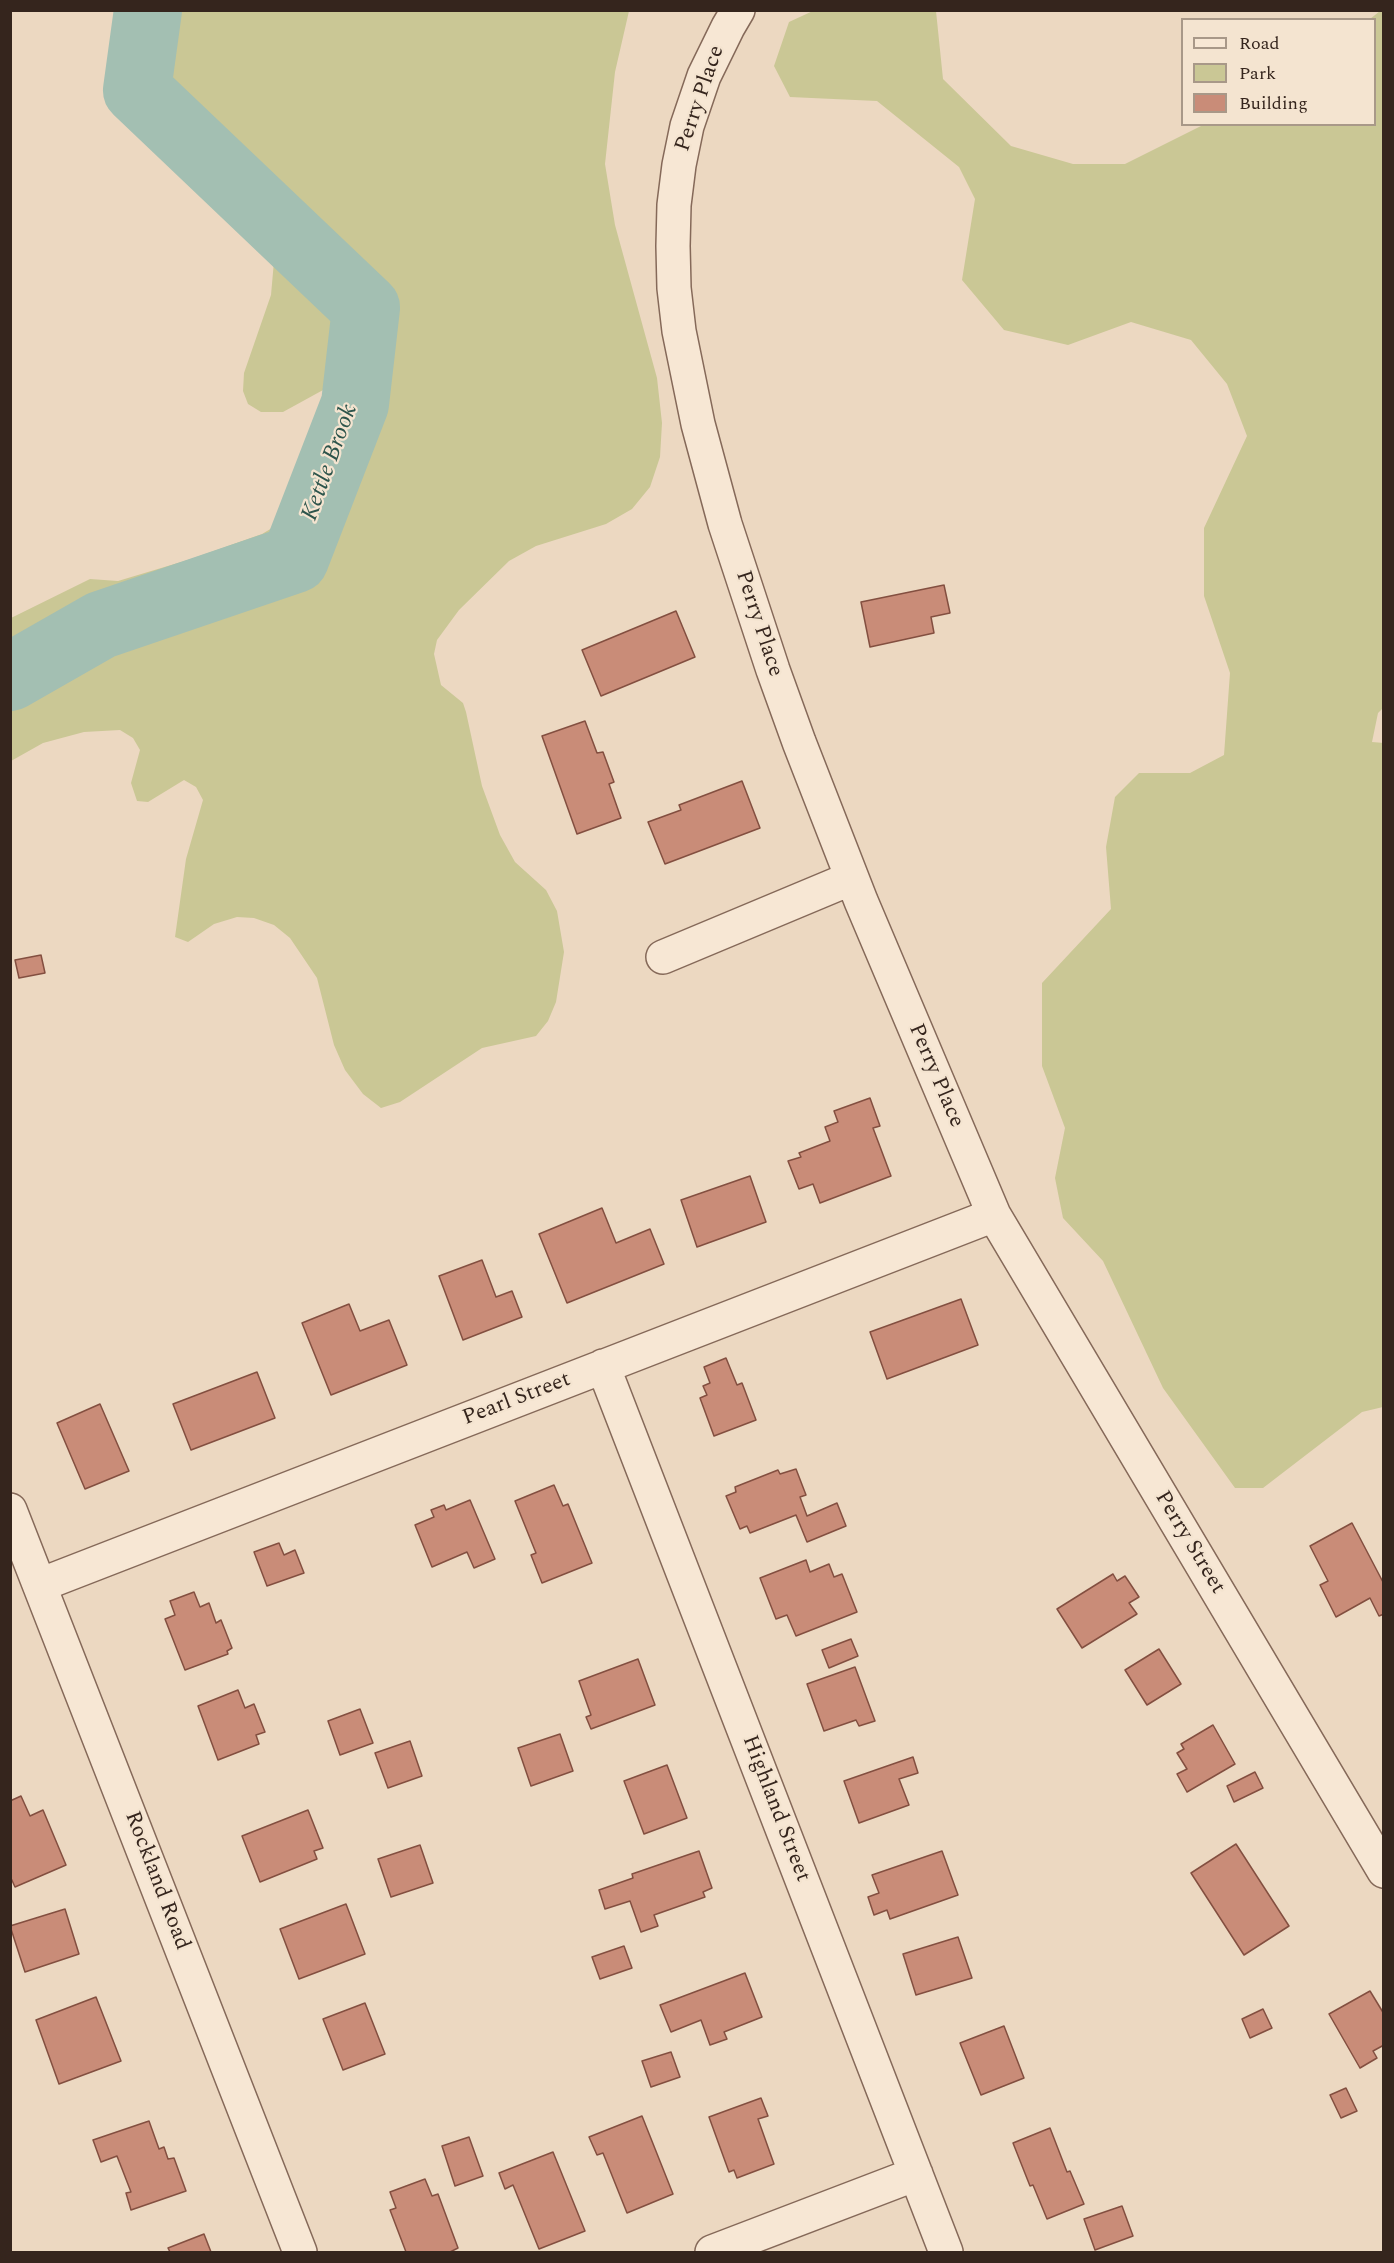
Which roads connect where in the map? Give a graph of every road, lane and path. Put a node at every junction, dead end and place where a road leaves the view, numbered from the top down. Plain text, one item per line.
1 (738, 10) edge
2 (852, 878) junction
3 (663, 957) dead end
4 (994, 1215) junction
5 (603, 1366) junction
6 (10, 1510) edge
7 (40, 1585) junction
8 (1383, 1871) edge
9 (916, 2174) junction
10 (300, 2253) edge
11 (712, 2253) edge
12 (946, 2253) edge

1 - 2 street, Perry Place
2 - 3 street
2 - 4 street, Perry Place
4 - 5 street, Pearl Street
4 - 8 street, Perry Street
5 - 7 street, Pearl Street
5 - 9 street, Highland Street
6 - 7 street, Rockland Road
7 - 10 street, Rockland Road
9 - 11 street
9 - 12 street, Highland Street

